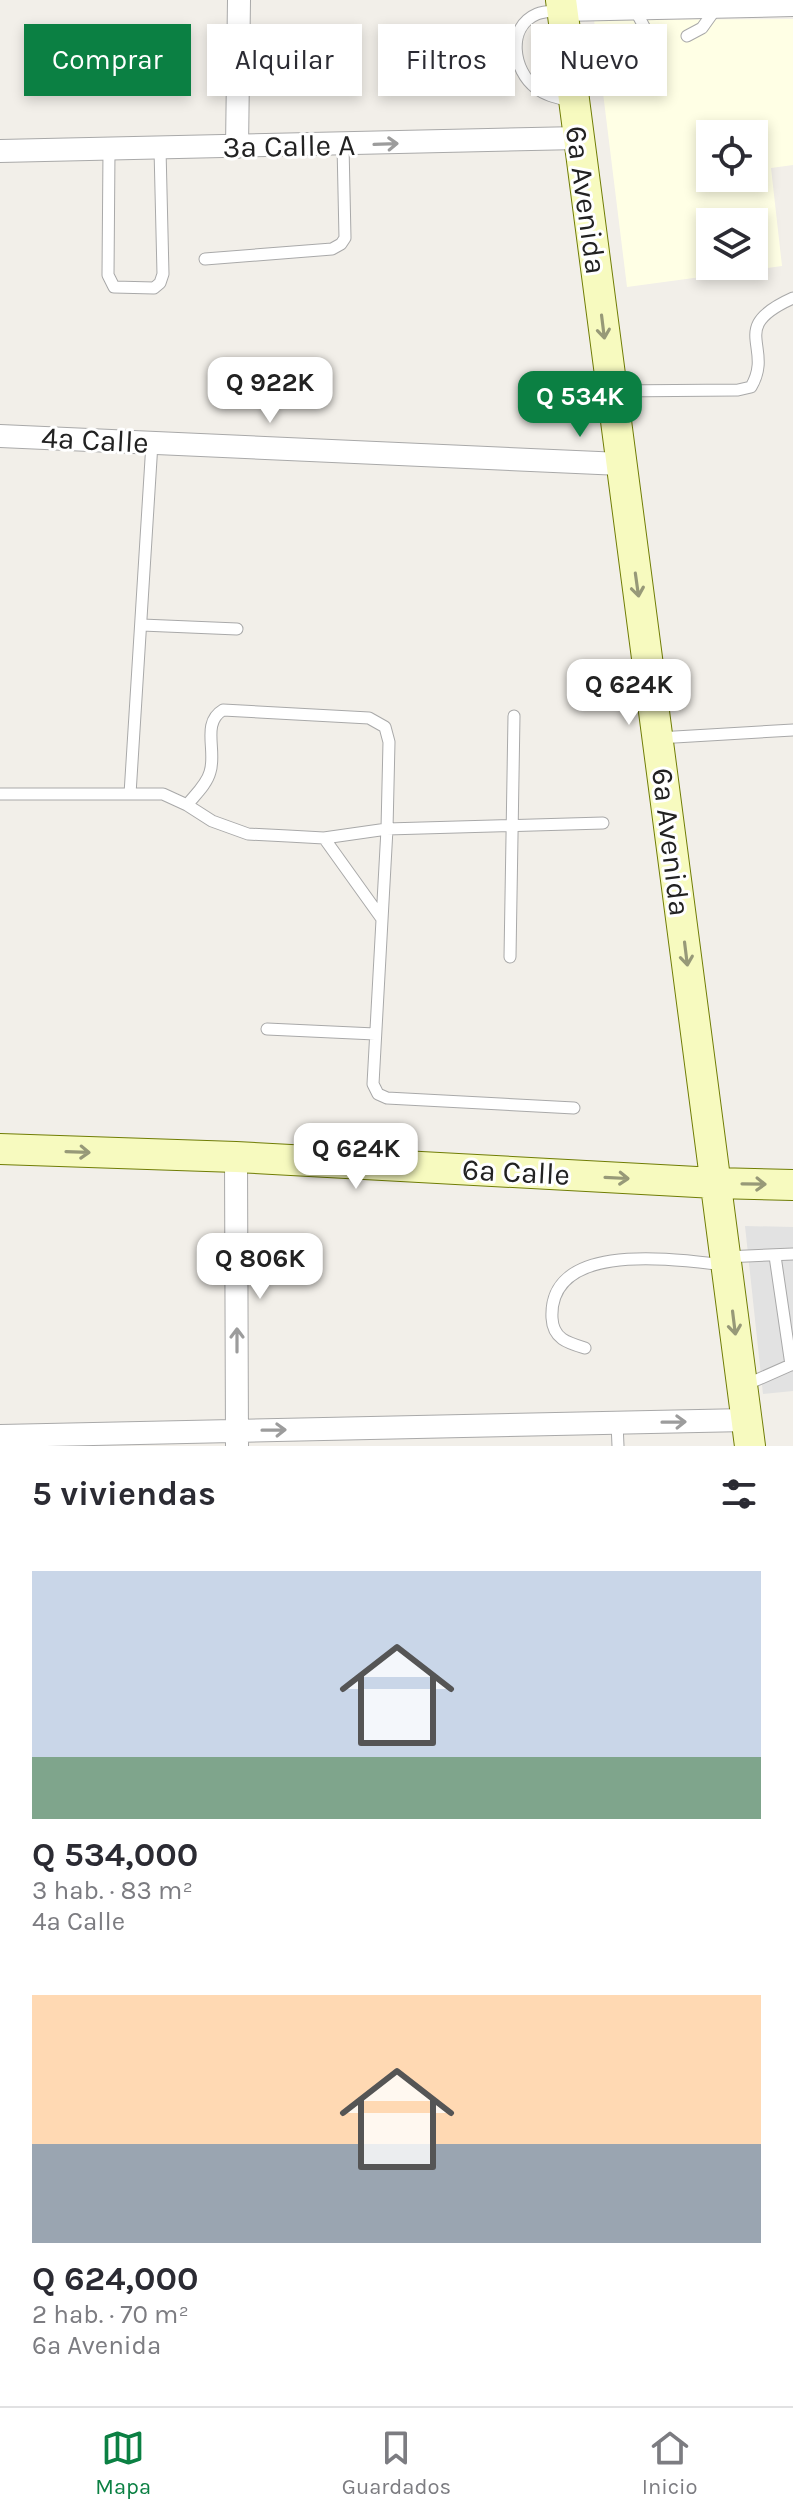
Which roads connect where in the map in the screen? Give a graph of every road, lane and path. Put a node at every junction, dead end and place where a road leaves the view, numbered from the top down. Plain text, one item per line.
1 (239, 0) edge
2 (562, 5) edge
3 (793, 5) edge
4 (717, 7) junction
5 (634, 8) junction
6 (643, 24) edge
7 (687, 36) dead end
8 (574, 102) junction
9 (579, 138) junction
10 (343, 145) junction
11 (237, 147) junction
12 (160, 149) junction
13 (0, 151) edge
14 (109, 151) junction
15 (205, 259) dead end
16 (793, 298) edge
17 (612, 391) junction
18 (0, 436) edge
19 (152, 443) junction
20 (0, 444) edge
21 (621, 464) junction
22 (142, 625) junction
23 (237, 629) dead end
24 (514, 716) dead end
25 (793, 730) edge
26 (658, 738) junction
27 (0, 794) edge
28 (130, 794) junction
29 (187, 805) junction
30 (603, 823) dead end
31 (512, 826) junction
32 (387, 829) junction
33 (324, 838) junction
34 (382, 919) junction
35 (510, 957) dead end
36 (267, 1029) dead end
37 (375, 1034) junction
38 (574, 1108) dead end
39 (0, 1149) edge
40 (236, 1157) junction
41 (715, 1183) junction
42 (793, 1185) edge
43 (793, 1254) edge
44 (775, 1256) junction
45 (725, 1261) junction
46 (585, 1348) dead end
47 (792, 1364) edge
48 (742, 1386) junction
49 (617, 1423) junction
50 (748, 1433) edge
51 (556, 1435) edge
52 (0, 1436) edge
53 (417, 1436) edge
54 (237, 1438) edge
55 (57, 1440) edge
56 (618, 1446) edge

1 - 11 street
2 - 5 street
2 - 8 main road, 6a Avenida
2 - 8 lane
3 - 4 street
4 - 5 street
4 - 7 lane
5 - 6 lane
8 - 9 main road, 6a Avenida
10 -> 9 street, 3a Calle A
9 -> 17 main road, 6a Avenida
10 - 11 street, 3a Calle A
10 - 15 lane
11 - 12 street, 3a Calle A
12 - 14 street, 3a Calle A
12 - 14 lane
13 - 14 street, 3a Calle A
16 - 17 lane
17 - 21 main road, 6a Avenida
18 - 19 street, 4a Calle
18 - 20 lane
19 - 21 street, 4a Calle
19 - 22 lane
21 -> 26 main road, 6a Avenida
22 - 23 lane
22 - 28 lane
24 - 31 lane
25 - 26 lane
26 -> 41 main road, 6a Avenida
27 - 28 lane
28 - 29 lane
29 - 32 lane
29 - 33 lane
30 - 31 lane
31 - 32 lane
31 - 35 lane
32 - 33 lane
32 - 34 lane
33 - 34 lane
34 - 37 lane
36 - 37 lane
37 - 38 lane
39 -> 40 main road, 6a Calle
40 -> 41 main road, 6a Calle
54 -> 40 street
41 -> 42 main road, 6a Calle
41 - 45 main road, 6a Avenida
43 - 44 lane
44 - 45 lane
44 - 47 lane
45 - 46 lane
45 -> 48 main road, 6a Avenida
47 - 48 lane
48 - 50 main road, 6a Avenida
49 -> 50 street
49 - 51 street
49 - 56 lane
51 - 53 street
52 - 55 street
54 -> 53 street
54 - 55 street

